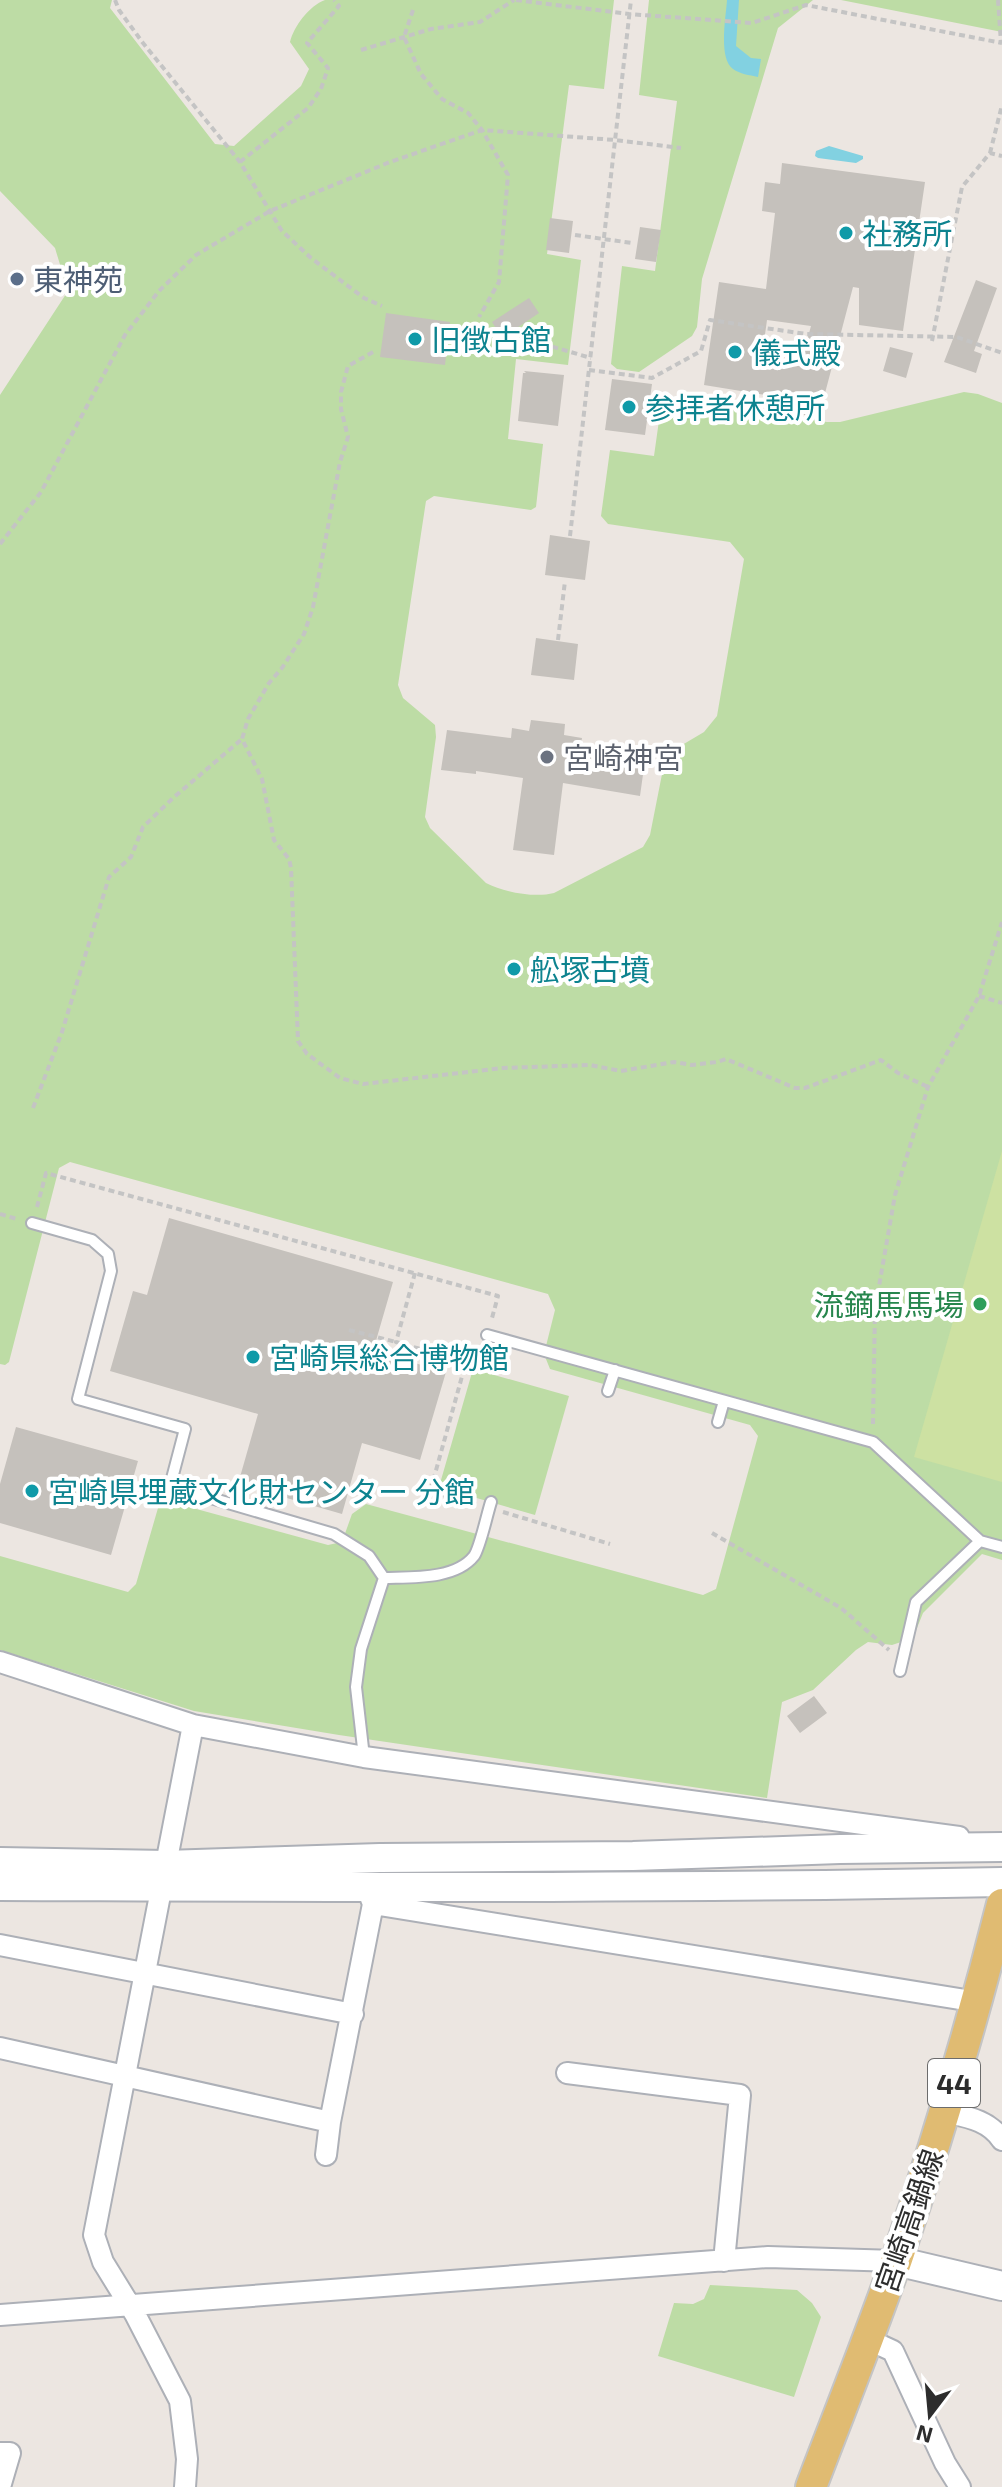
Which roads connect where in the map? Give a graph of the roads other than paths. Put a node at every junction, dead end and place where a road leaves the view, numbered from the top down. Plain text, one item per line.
1 (32, 1223) road end
2 (487, 1335) road end
3 (615, 1370) junction
4 (608, 1391) dead end
5 (724, 1401) junction
6 (718, 1422) dead end
7 (490, 1505) road end
8 (980, 1541) junction
9 (1002, 1547) edge
10 (384, 1578) junction
11 (0, 1662) edge
12 (901, 1667) road end
13 (193, 1725) junction
14 (364, 1757) junction
15 (1002, 1846) edge
16 (0, 1862) edge
17 (164, 1876) junction
18 (1002, 1882) edge
19 (0, 1886) edge
20 (370, 1896) junction
21 (1002, 1904) edge
22 (0, 1945) edge
23 (145, 1973) junction
24 (978, 2002) junction
25 (353, 2014) junction
26 (0, 2048) edge
27 (567, 2073) dead end
28 (125, 2076) junction
29 (945, 2112) junction
30 (330, 2122) junction
31 (1000, 2135) edge
32 (326, 2155) dead end
33 (724, 2261) junction
34 (896, 2261) junction
35 (1002, 2286) edge
36 (128, 2306) junction
37 (0, 2315) edge
38 (867, 2339) junction
39 (0, 2453) edge
40 (945, 2463) junction
41 (0, 2487) edge
42 (185, 2487) edge
43 (811, 2487) edge
44 (939, 2487) edge
45 (960, 2487) edge

1 - 10 lane
2 - 3 lane
3 - 4 lane
3 - 5 lane
5 - 6 lane
5 - 8 lane
7 - 10 lane
8 - 9 lane
8 - 12 lane
10 - 14 lane
11 - 13 street
13 - 14 street
13 - 17 street
14 - 15 street
15 - 17 street
16 - 17 street
17 - 19 street
17 - 20 street
17 - 23 street
18 - 20 street
20 - 24 street
20 - 25 street
21 - 24 main road, 宮崎高鍋線 / 44
22 - 23 street
23 - 25 street
23 - 28 street
24 - 29 main road, 宮崎高鍋線 / 44
25 - 30 street
26 - 28 street
27 - 33 street
28 - 30 street
28 - 36 street
29 - 31 street
29 - 34 main road, 宮崎高鍋線 / 44
30 - 32 street
33 - 34 street
33 - 36 street
34 - 35 street
34 - 38 main road, 宮崎高鍋線 / 44
36 - 37 street
36 - 42 street
38 - 40 street
38 - 43 main road, 宮崎高鍋線 / 44
39 - 41 street
40 - 44 street
40 - 45 street

